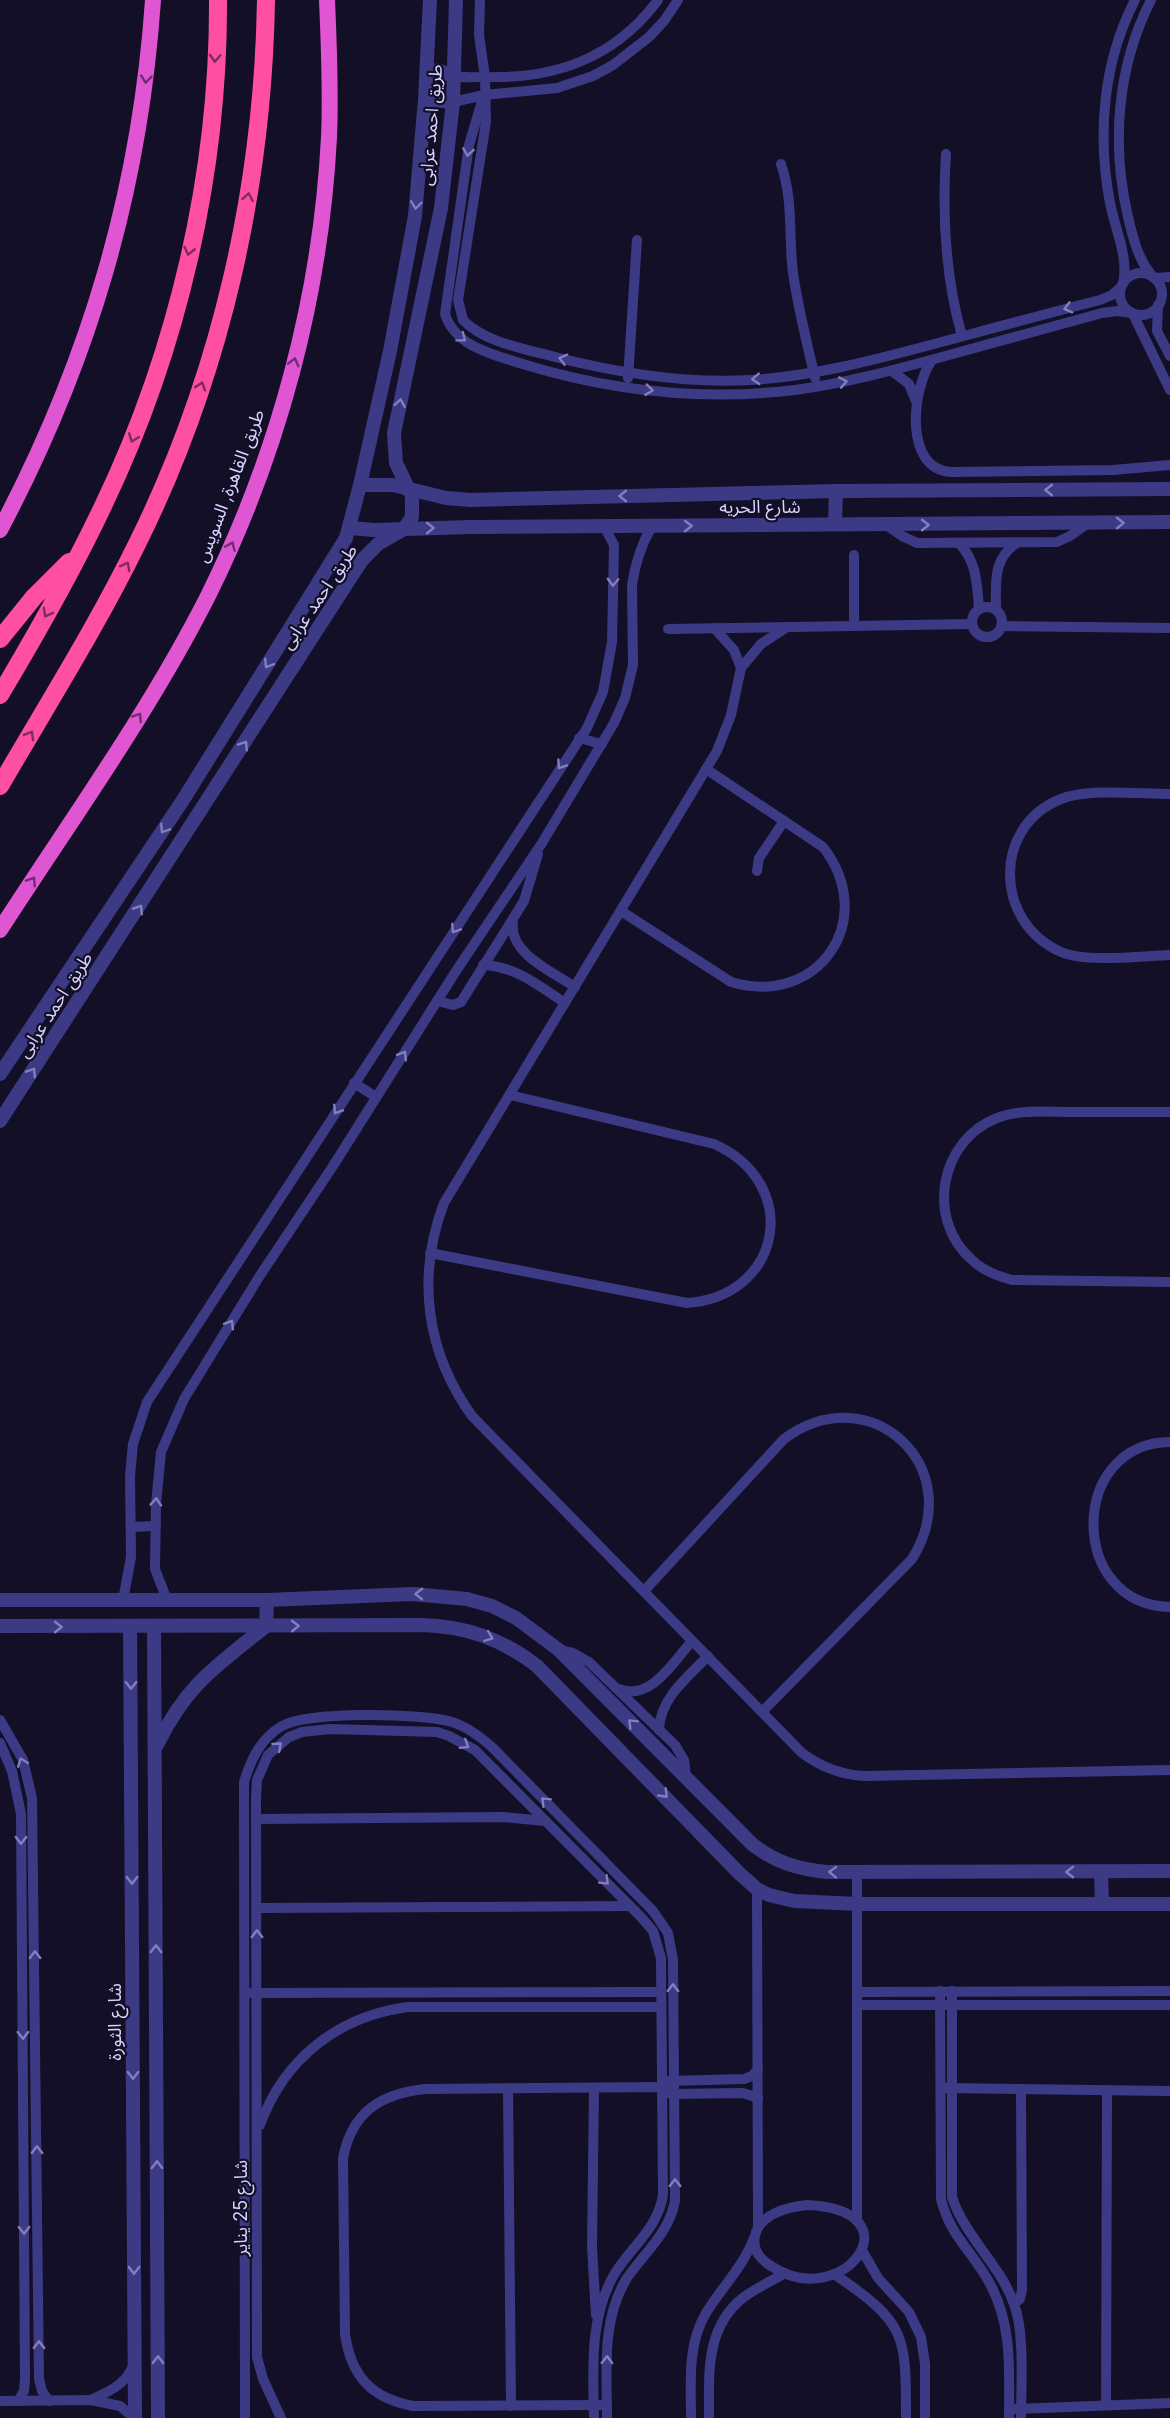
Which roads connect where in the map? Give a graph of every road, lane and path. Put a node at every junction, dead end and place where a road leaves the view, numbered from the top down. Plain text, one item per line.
1 (153, 0) edge
2 (218, 0) edge
3 (266, 0) edge
4 (274, 0) edge
5 (327, 0) edge
6 (430, 0) edge
7 (456, 0) edge
8 (480, 0) edge
9 (658, 0) edge
10 (678, 0) edge
11 (1134, 0) edge
12 (1151, 0) edge
13 (650, 11) junction
14 (664, 21) junction
15 (266, 30) junction
16 (1117, 45) junction
17 (1131, 50) junction
18 (427, 70) junction
19 (453, 76) junction
20 (484, 77) junction
21 (484, 95) junction
22 (425, 99) junction
23 (453, 102) junction
24 (1103, 130) junction
25 (1118, 132) junction
26 (945, 153) dead end
27 (781, 164) dead end
28 (637, 240) dead end
29 (1153, 277) junction
30 (1170, 277) edge
31 (455, 281) junction
32 (1122, 285) junction
33 (1170, 297) edge
34 (1159, 304) junction
35 (460, 313) junction
36 (1132, 313) junction
37 (448, 322) junction
38 (962, 336) junction
39 (495, 338) junction
40 (490, 352) junction
41 (1170, 356) edge
42 (932, 360) junction
43 (892, 371) junction
44 (628, 372) junction
45 (814, 373) junction
46 (627, 387) junction
47 (817, 387) junction
48 (1170, 390) edge
49 (917, 404) junction
50 (373, 427) junction
51 (394, 433) junction
52 (1170, 465) edge
53 (360, 485) junction
54 (409, 489) junction
55 (1170, 489) edge
56 (836, 491) junction
57 (471, 500) junction
58 (1170, 522) edge
59 (835, 524) junction
60 (1087, 524) junction
61 (886, 525) junction
62 (604, 526) junction
63 (652, 526) junction
64 (470, 527) junction
65 (350, 528) junction
66 (404, 528) junction
67 (0, 530) edge
68 (959, 543) junction
69 (1017, 543) junction
70 (82, 551) junction
71 (854, 555) dead end
72 (975, 569) junction
73 (997, 569) junction
74 (979, 608) junction
75 (996, 610) junction
76 (971, 624) junction
77 (854, 626) junction
78 (1001, 626) junction
79 (787, 627) junction
80 (714, 628) junction
81 (1170, 628) edge
82 (668, 629) dead end
83 (0, 639) edge
84 (741, 668) junction
85 (0, 695) edge
86 (579, 738) junction
87 (602, 744) junction
88 (706, 769) junction
89 (0, 786) edge
90 (1170, 794) edge
91 (784, 821) junction
92 (542, 843) junction
93 (757, 871) dead end
94 (621, 911) junction
95 (514, 919) junction
96 (0, 930) edge
97 (526, 954) junction
98 (1170, 955) edge
99 (483, 965) junction
100 (516, 972) junction
101 (575, 987) junction
102 (438, 1001) junction
103 (565, 1004) junction
104 (0, 1074) edge
105 (354, 1083) junction
106 (510, 1095) junction
107 (376, 1097) junction
108 (1170, 1112) edge
109 (0, 1121) edge
110 (430, 1253) junction
111 (1170, 1282) edge
112 (1170, 1442) edge
113 (156, 1526) junction
114 (131, 1527) junction
115 (644, 1592) junction
116 (0, 1600) edge
117 (123, 1600) junction
118 (166, 1600) junction
119 (267, 1600) junction
120 (1170, 1607) edge
121 (0, 1626) edge
122 (130, 1626) junction
123 (154, 1626) junction
124 (266, 1626) junction
125 (692, 1641) junction
126 (559, 1650) junction
127 (708, 1656) junction
128 (653, 1684) junction
129 (617, 1689) junction
130 (668, 1699) junction
131 (762, 1712) junction
132 (0, 1720) edge
133 (659, 1730) junction
134 (0, 1743) edge
135 (156, 1747) junction
136 (659, 1751) junction
137 (1170, 1770) edge
138 (642, 1772) junction
139 (686, 1777) junction
140 (521, 1796) junction
141 (503, 1817) junction
142 (256, 1819) junction
143 (545, 1821) junction
144 (573, 1829) junction
145 (564, 1840) junction
146 (585, 1842) junction
147 (576, 1852) junction
148 (1170, 1871) edge
149 (1101, 1872) junction
150 (857, 1873) junction
151 (757, 1889) junction
152 (858, 1904) junction
153 (1102, 1904) junction
154 (1170, 1904) edge
155 (630, 1906) junction
156 (257, 1908) junction
157 (672, 1946) junction
158 (660, 1949) junction
159 (132, 1972) junction
160 (156, 1972) junction
161 (940, 1991) junction
162 (952, 1991) junction
163 (1170, 1991) edge
164 (407, 1992) junction
165 (661, 1992) junction
166 (858, 1992) junction
167 (244, 1993) junction
168 (257, 1993) junction
169 (858, 2005) junction
170 (940, 2005) junction
171 (952, 2005) junction
172 (1170, 2005) edge
173 (408, 2007) junction
174 (661, 2007) junction
175 (758, 2070) junction
176 (674, 2080) junction
177 (662, 2087) junction
178 (508, 2088) junction
179 (594, 2088) junction
180 (940, 2088) junction
181 (952, 2088) junction
182 (1021, 2089) junction
183 (1107, 2090) junction
184 (1170, 2091) edge
185 (674, 2094) junction
186 (758, 2098) junction
187 (257, 2134) junction
188 (857, 2221) junction
189 (756, 2233) junction
190 (245, 2249) junction
191 (257, 2249) junction
192 (862, 2252) junction
193 (785, 2273) junction
194 (834, 2274) junction
195 (1014, 2303) junction
196 (596, 2325) junction
197 (135, 2361) junction
198 (692, 2363) junction
199 (710, 2363) junction
200 (25, 2379) junction
201 (39, 2379) junction
202 (91, 2400) junction
203 (0, 2401) edge
204 (18, 2401) junction
205 (49, 2401) junction
206 (1170, 2403) edge
207 (594, 2405) junction
208 (607, 2405) junction
209 (1106, 2405) junction
210 (511, 2406) junction
211 (1021, 2413) edge
212 (1009, 2414) edge
213 (135, 2418) edge
214 (158, 2418) edge
215 (245, 2418) edge
216 (281, 2418) edge
217 (594, 2418) edge
218 (607, 2418) edge
219 (691, 2418) edge
220 (709, 2418) edge
221 (906, 2418) edge
222 (925, 2418) edge

1 -> 67 highway
2 -> 70 highway
3 - 15 highway
4 - 15 highway
96 -> 5 highway, طريق القاهرة, السويس
6 - 18 street, طريق احمد عرابى
7 - 19 street, طريق احمد عرابى
8 - 20 street
9 - 13 street
10 - 14 street
11 - 16 street
12 - 17 street
13 - 14 street
13 - 20 street
14 - 21 street
89 -> 15 highway
16 - 17 street
16 - 24 street
17 - 25 street
18 - 19 street
18 - 22 street, طريق احمد عرابى
19 - 20 street
19 - 23 street, طريق احمد عرابى
20 - 21 street
21 - 23 street
21 - 31 street
22 - 23 street
22 -> 50 street, طريق احمد عرابى
51 -> 23 street, طريق احمد عرابى
24 - 25 street
24 - 32 street
25 - 29 street
26 - 38 street
27 - 45 street
28 - 44 street
29 - 30 street
29 - 32 street
29 - 34 street
31 - 35 street
31 - 37 street
32 - 36 street
32 -> 38 street
33 - 34 street
34 - 36 street
34 - 41 street
35 - 37 street
35 - 39 street
36 - 42 street
36 - 48 street
37 -> 40 street
38 - 45 street
39 - 40 street
44 -> 39 street
40 - 46 street
42 - 43 street
42 - 49 street
47 -> 43 street
43 - 49 street
45 -> 44 street
44 - 46 street
45 - 47 street
46 -> 47 street
49 - 52 street
50 - 51 street
50 - 53 street, طريق احمد عرابى
51 - 54 street, طريق احمد عرابى
53 - 54 street, شارع الحريه
53 - 65 street, طريق احمد عرابى
54 - 57 street, شارع الحريه
54 - 66 street, طريق احمد عرابى
55 -> 56 street, شارع الحريه
56 -> 57 street, شارع الحريه
56 - 59 street
57 - 64 street
60 -> 58 street, شارع الحريه
59 - 61 street, شارع الحريه
63 -> 59 street, شارع الحريه
61 -> 60 street, شارع الحريه
60 - 69 street
61 - 68 street
62 - 63 street, شارع الحريه
62 - 64 street, شارع الحريه
62 -> 86 street
63 - 87 street
66 -> 64 street, شارع الحريه
65 - 66 street, شارع الحريه
65 -> 104 street, طريق احمد عرابى
109 -> 66 street, طريق احمد عرابى
68 - 69 street
68 - 72 street
69 - 73 street
70 - 83 highway
70 -> 85 highway
71 - 77 street
72 - 73 street
72 - 74 street
73 - 75 street
74 - 75 street
74 - 76 street
75 - 78 street
76 - 77 street
76 - 78 street
77 - 79 street
78 - 81 street
79 - 80 street
79 - 84 street
80 - 82 street
80 - 84 street
84 - 88 street
86 - 87 street
86 -> 105 street
87 - 92 street
88 - 91 street
88 - 94 street
90 - 98 street
91 - 93 street
91 - 94 street
92 - 95 street
92 - 102 street
94 - 101 street
95 - 97 street
95 - 99 street
97 - 100 street
97 - 101 street
99 - 100 street
99 - 102 street
100 - 103 street
101 - 103 street
107 -> 102 street
103 - 106 street
105 - 107 street
105 -> 114 street
106 - 110 street
106 - 110 street
113 -> 107 street
108 - 111 street
110 - 115 street
112 - 120 street
113 - 114 street
113 - 118 street
114 - 117 street
115 - 125 street
115 - 131 street
116 - 117 street
117 - 118 street
118 - 119 street
119 - 124 street
126 -> 119 street
121 -> 122 street
122 - 123 street
122 -> 159 street, شارع الثورة
123 - 124 street
123 - 135 street
124 - 135 street
124 -> 138 street
125 - 127 street
125 - 128 street
126 - 129 street
136 -> 126 street
127 - 130 street
127 - 131 street
128 - 129 street
128 - 130 street
129 - 133 street
130 - 133 street
131 - 137 street
201 -> 132 street
133 - 139 street
134 -> 200 street
160 -> 135 street
136 - 138 street
136 - 139 street
138 -> 151 street
150 -> 139 street
140 - 141 street
142 -> 140 street, شارع 25 يناير
140 - 143 street, شارع 25 يناير
141 - 142 street
141 - 143 street
142 - 156 street, شارع 25 يناير
143 - 145 street, شارع 25 يناير
144 - 145 street
144 - 146 street, شارع 25 يناير
144 -> 167 street, شارع 25 يناير
145 - 147 street, شارع 25 يناير
146 - 147 street
146 - 157 street, شارع 25 يناير
147 -> 155 street, شارع 25 يناير
148 - 149 street
149 -> 150 street
149 - 153 street
150 - 152 street
151 - 152 street
151 - 175 street
152 - 153 street
152 - 166 street
153 - 154 street
155 - 156 street
155 - 158 street, شارع 25 يناير
168 -> 156 street, شارع 25 يناير
157 - 158 street
176 -> 157 street
158 - 165 street
159 - 160 street
159 -> 197 street, شارع الثورة
214 -> 160 street
161 - 162 street
161 - 166 street
161 - 170 street
162 - 163 street
162 - 171 street
164 - 165 street
164 - 168 street
164 - 173 street
165 - 174 street
166 - 169 street
167 - 168 street
167 - 190 street, شارع 25 يناير
168 - 187 street, شارع 25 يناير
169 - 170 street
169 - 188 street
170 - 171 street
170 - 180 street
171 - 172 street
171 - 181 street
173 - 174 street
173 - 187 street
174 - 177 street
175 - 176 street
175 - 186 street
176 - 177 street
176 - 185 street
177 - 179 street
177 - 185 street
177 - 196 street
178 - 179 street
178 - 210 street
178 - 210 street
179 - 196 street
180 - 181 street
180 - 212 street
181 - 182 street
181 - 195 street
182 - 183 street
182 - 195 street
183 - 184 street
183 - 209 street
185 - 186 street
208 -> 185 street
186 - 189 street
187 - 191 street, شارع 25 يناير
188 - 189 street
188 - 192 street
189 - 193 street
189 - 198 street
190 - 191 street
190 - 215 street, شارع 25 يناير
191 - 216 street, شارع 25 يناير
192 - 194 street
192 - 222 street
193 - 194 street
193 - 199 street
194 - 221 street
195 - 211 street
196 - 207 street
197 - 202 street
197 - 213 street, شارع الثورة
198 - 199 street
198 - 219 street
199 - 220 street
200 - 201 street
200 - 204 street
201 - 205 street
202 - 205 street
202 - 213 street
203 - 204 street
204 - 205 street
206 - 209 street
207 - 208 street
207 - 210 street
207 - 217 street
208 - 218 street
209 - 211 street
211 - 212 street

